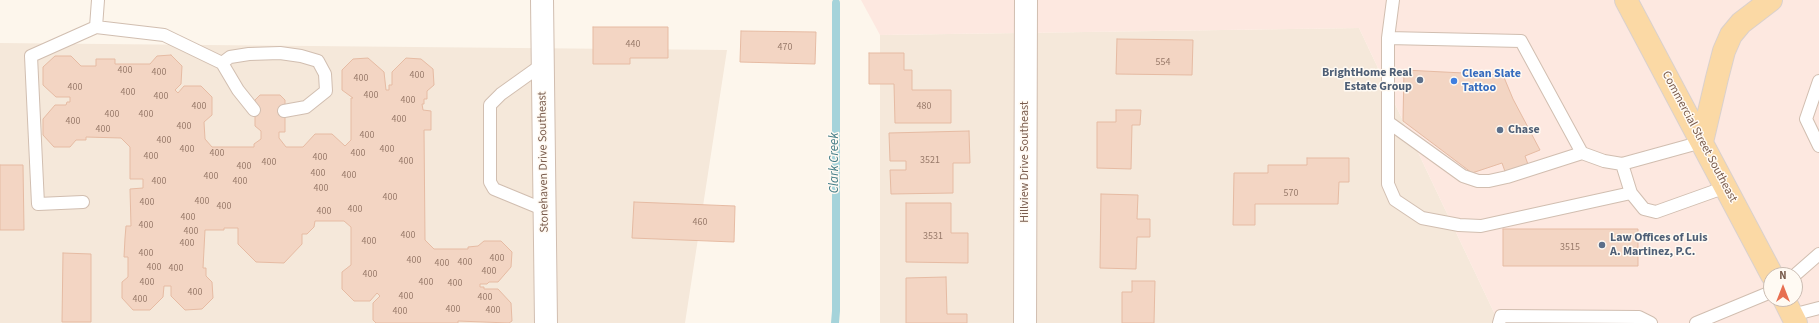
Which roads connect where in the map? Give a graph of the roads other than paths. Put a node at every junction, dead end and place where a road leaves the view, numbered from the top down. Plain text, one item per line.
1 (98, 0) edge
2 (542, 0) edge
3 (1026, 0) edge
4 (1393, 0) edge
5 (1626, 0) edge
6 (1771, 0) edge
7 (96, 27) junction
8 (1388, 38) junction
9 (222, 63) junction
10 (543, 64) junction
11 (1819, 81) edge
12 (254, 110) dead end
13 (284, 111) dead end
14 (1388, 122) junction
15 (1702, 142) junction
16 (1819, 146) edge
17 (1582, 153) junction
18 (1622, 164) junction
19 (1726, 186) junction
20 (1630, 193) junction
21 (83, 202) dead end
22 (545, 210) junction
23 (1819, 254) edge
24 (1768, 267) edge
25 (1803, 267) edge
26 (1763, 295) edge
27 (1819, 308) edge
28 (1791, 312) edge
29 (546, 323) edge
30 (1025, 323) edge
31 (1499, 323) edge
32 (1651, 323) edge
33 (1696, 323) edge

1 - 7 lane
2 - 10 street, Stonehaven Drive Southeast
3 - 30 street, Hillview Drive Southeast
4 - 8 lane
5 - 15 main road, Commercial Street Southeast
6 - 15 main road
7 - 9 lane
7 - 21 lane
8 - 14 lane
8 - 17 lane
9 - 12 lane
9 - 13 lane
10 - 22 street, Stonehaven Drive Southeast
10 - 22 lane
11 - 16 lane
14 - 17 lane
14 - 20 lane
15 - 18 lane
15 - 19 main road, Commercial Street Southeast
17 - 18 lane
18 - 20 lane
19 - 20 lane
19 - 24 main road, Commercial Street Southeast
22 - 29 street, Stonehaven Drive Southeast
23 - 25 lane
26 - 33 lane
27 - 28 lane
31 - 32 lane

